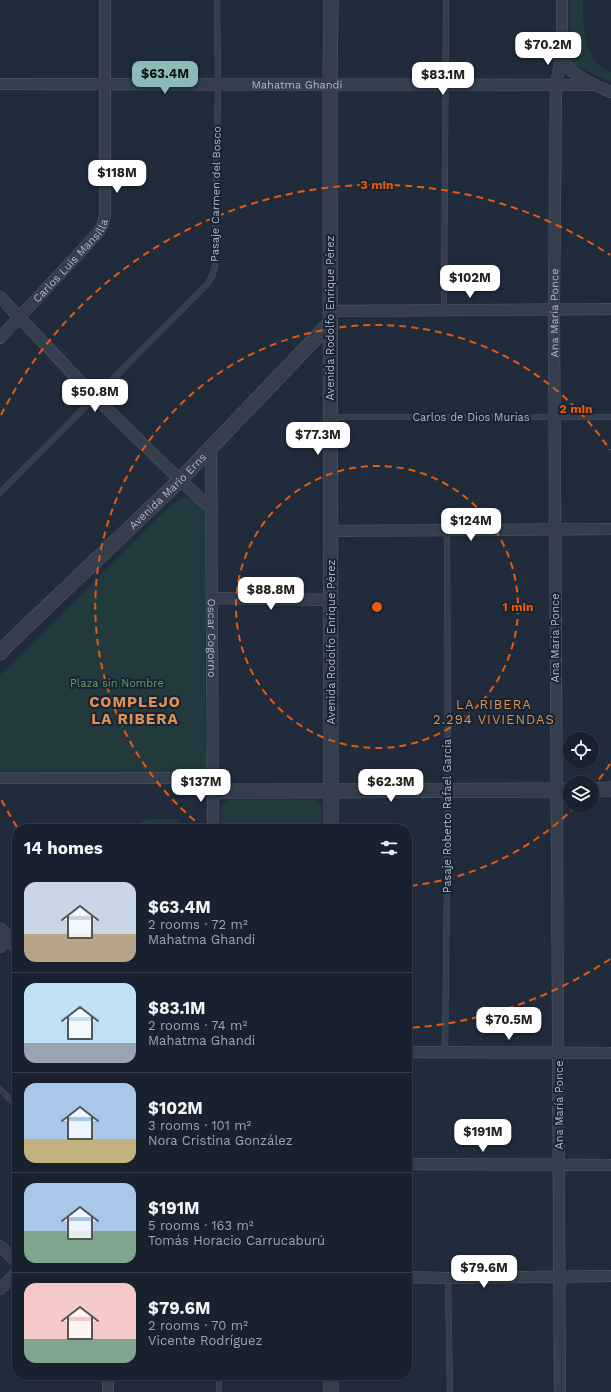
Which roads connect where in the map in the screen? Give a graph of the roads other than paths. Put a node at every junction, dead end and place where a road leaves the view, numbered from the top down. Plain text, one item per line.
1 (105, 0) edge
2 (217, 0) edge
3 (331, 0) edge
4 (446, 0) edge
5 (562, 0) edge
6 (562, 52) junction
7 (0, 84) edge
8 (105, 84) junction
9 (218, 84) junction
10 (330, 84) junction
11 (595, 84) junction
12 (446, 85) junction
13 (556, 85) junction
14 (611, 92) edge
15 (0, 297) edge
16 (611, 309) edge
17 (444, 310) junction
18 (554, 310) junction
19 (20, 317) junction
20 (330, 317) junction
21 (0, 338) edge
22 (95, 397) junction
23 (331, 417) junction
24 (554, 417) junction
25 (611, 417) edge
26 (211, 446) junction
27 (180, 480) junction
28 (0, 494) edge
29 (212, 509) junction
30 (611, 529) edge
31 (555, 530) junction
32 (447, 531) junction
33 (331, 532) junction
34 (212, 598) junction
35 (331, 600) junction
36 (2, 645) edge
37 (0, 778) edge
38 (213, 784) junction
39 (448, 790) junction
40 (556, 790) junction
41 (563, 790) edge
42 (599, 790) edge
43 (611, 790) edge
44 (331, 791) junction
45 (213, 824) edge
46 (331, 824) edge
47 (412, 1052) edge
48 (445, 1053) junction
49 (558, 1053) junction
50 (611, 1053) edge
51 (0, 1089) edge
52 (12, 1101) edge
53 (412, 1164) edge
54 (559, 1165) junction
55 (611, 1165) edge
56 (0, 1246) edge
57 (12, 1257) edge
58 (611, 1276) edge
59 (12, 1277) edge
60 (412, 1277) edge
61 (560, 1277) junction
62 (448, 1278) junction
63 (0, 1289) edge
64 (108, 1380) edge
65 (219, 1380) edge
66 (331, 1380) edge
67 (108, 1392) edge
68 (219, 1392) edge
69 (331, 1392) edge
70 (450, 1392) edge
71 (560, 1392) edge

1 - 8 street, Carlos Luis Mansilla
2 - 9 lane, Pasaje Carmen del Bosco
3 - 10 street, Avenida Rodolfo Enrique Pérez
4 - 12 lane
5 - 6 street, Ana María Ponce
6 - 11 street
6 - 13 street, Ana María Ponce
7 - 8 street, Mahatma Ghandi
8 - 9 street, Mahatma Ghandi
8 - 19 street, Carlos Luis Mansilla
9 - 10 street, Mahatma Ghandi
9 - 22 lane, Pasaje Carmen del Bosco
10 - 12 street, Mahatma Ghandi
10 - 20 street, Avenida Rodolfo Enrique Pérez
11 - 13 street, Mahatma Ghandi
11 - 14 street
12 - 13 street, Mahatma Ghandi
12 - 17 lane
13 - 18 street, Ana María Ponce
15 - 19 street
16 - 18 street
17 - 18 street
17 - 20 street
18 - 24 street, Ana María Ponce
19 - 21 street, Carlos Luis Mansilla
19 - 22 street
20 - 23 street, Avenida Rodolfo Enrique Pérez
20 - 26 street, Avenida Mario Erns
22 - 27 street
22 - 28 lane, Pasaje Carmen del Bosco
23 - 24 lane, Carlos de Dios Murias
23 - 33 street, Avenida Rodolfo Enrique Pérez
24 - 25 lane, Carlos de Dios Murias
24 - 31 street, Ana María Ponce
26 - 27 street, Avenida Mario Erns
26 - 29 street, Oscar Cogorno
27 - 29 street
27 - 36 street, Avenida Mario Erns
29 - 34 street, Oscar Cogorno
30 - 31 street
31 - 32 street
31 - 40 street, Ana María Ponce
32 - 33 street
32 - 39 lane, Pasaje Roberto Rafael García
33 - 35 street, Avenida Rodolfo Enrique Pérez
34 - 35 street
34 - 38 street, Oscar Cogorno
35 - 44 street, Avenida Rodolfo Enrique Pérez
37 - 38 street
38 - 44 street
38 - 45 street, Oscar Cogorno
39 - 40 street
39 - 44 street
39 - 48 lane, Pasaje Roberto Rafael García
40 - 41 street
40 - 49 street, Ana María Ponce
42 - 43 street
44 - 46 street, Avenida Rodolfo Enrique Pérez
47 - 48 street
48 - 49 street
49 - 50 street
49 - 54 street, Ana María Ponce
51 - 52 lane
53 - 54 street
54 - 55 street
54 - 61 street, Ana María Ponce
56 - 57 street
58 - 61 street
59 - 63 street
60 - 62 street
61 - 62 street
61 - 71 street, Ana María Ponce
62 - 70 lane
64 - 67 street
65 - 68 lane
66 - 69 street

